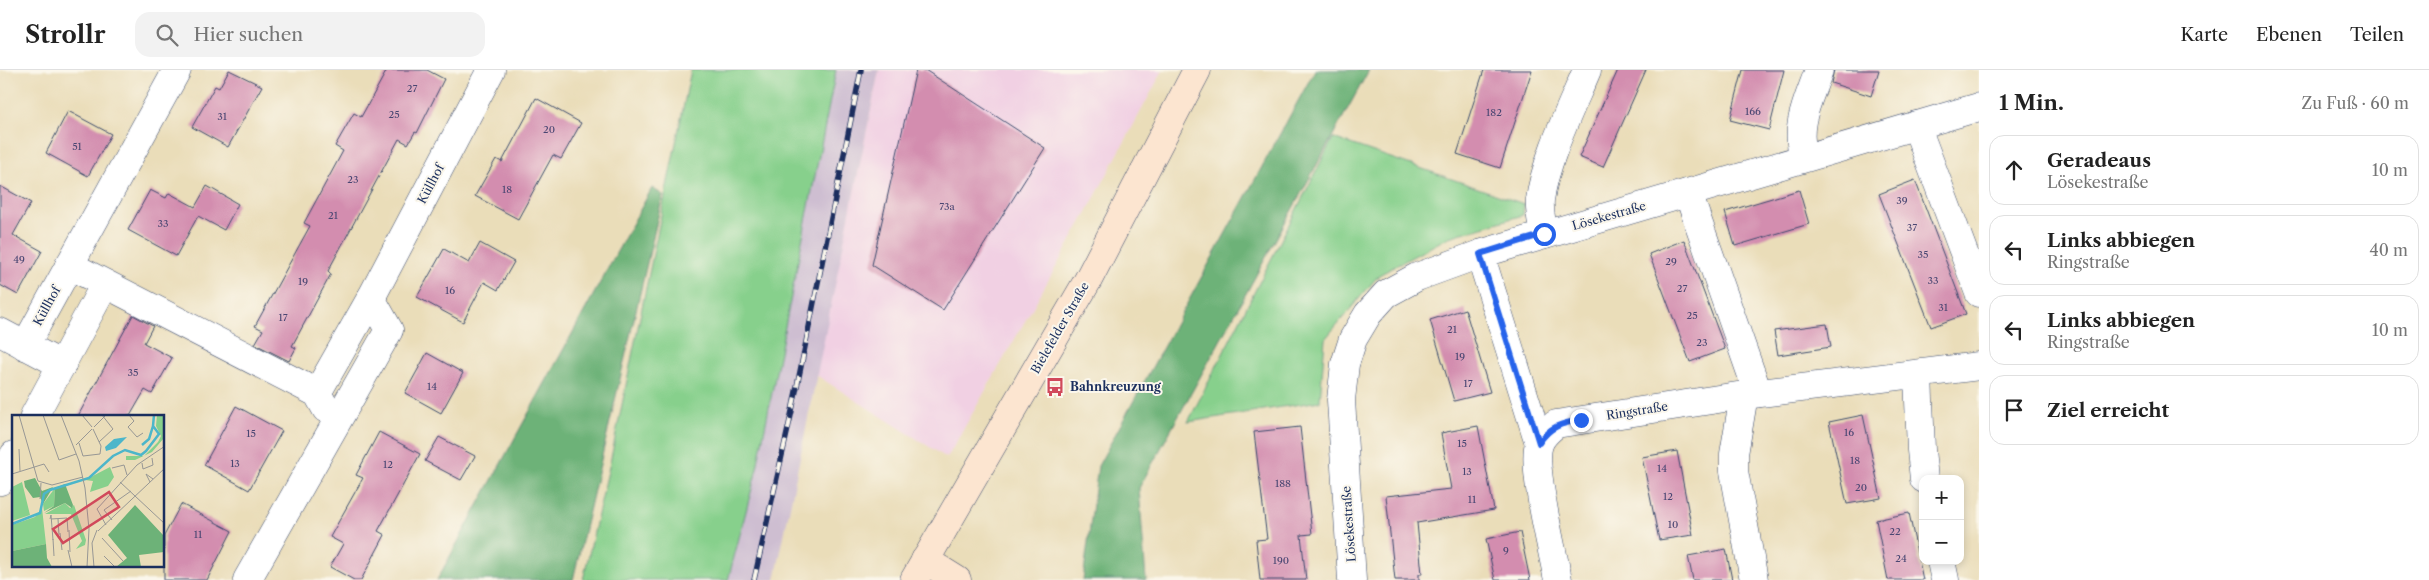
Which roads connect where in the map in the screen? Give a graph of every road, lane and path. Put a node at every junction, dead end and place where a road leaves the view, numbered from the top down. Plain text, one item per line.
1 (177, 70) edge
2 (491, 70) edge
3 (1197, 70) edge
4 (1587, 70) edge
5 (1818, 70) edge
6 (1979, 107) edge
7 (1916, 125) junction
8 (1804, 158) junction
9 (1688, 192) junction
10 (1544, 234) junction
11 (1480, 254) junction
12 (69, 266) junction
13 (105, 284) junction
14 (1979, 293) edge
15 (371, 298) junction
16 (0, 332) edge
17 (25, 346) junction
18 (62, 365) junction
19 (1979, 366) edge
20 (1918, 375) junction
21 (316, 393) junction
22 (1751, 394) junction
23 (35, 415) edge
24 (336, 425) junction
25 (1539, 443) junction
26 (12, 459) edge
27 (1924, 475) edge
28 (0, 481) edge
29 (1942, 565) edge
30 (919, 570) edge
31 (247, 580) edge
32 (957, 580) edge
33 (1352, 580) edge
34 (1558, 580) edge
35 (1754, 580) edge
36 (1945, 580) edge

1 - 12 street, Küllhof
2 - 15 street, Küllhof
3 - 30 main road, Bielefelder Straße
4 - 10 street
5 - 8 street
6 - 7 street, Lösekestraße
7 - 8 street, Lösekestraße
7 - 14 street
8 - 9 street, Lösekestraße
9 - 10 street, Lösekestraße
9 - 22 street
10 - 11 street, Lösekestraße
11 - 25 street
11 - 33 street, Lösekestraße
12 - 13 street
12 - 17 street, Küllhof
13 - 18 street
13 - 21 street
15 - 21 street, Küllhof
15 - 24 street
16 - 17 street
17 - 18 street
18 - 23 street
19 - 20 street, Ringstraße
20 - 22 street, Ringstraße
20 - 27 street
21 - 24 street
22 - 25 street, Ringstraße
22 - 35 street
24 - 31 street
25 - 34 street
26 - 28 street
29 - 36 street
30 - 32 main road

